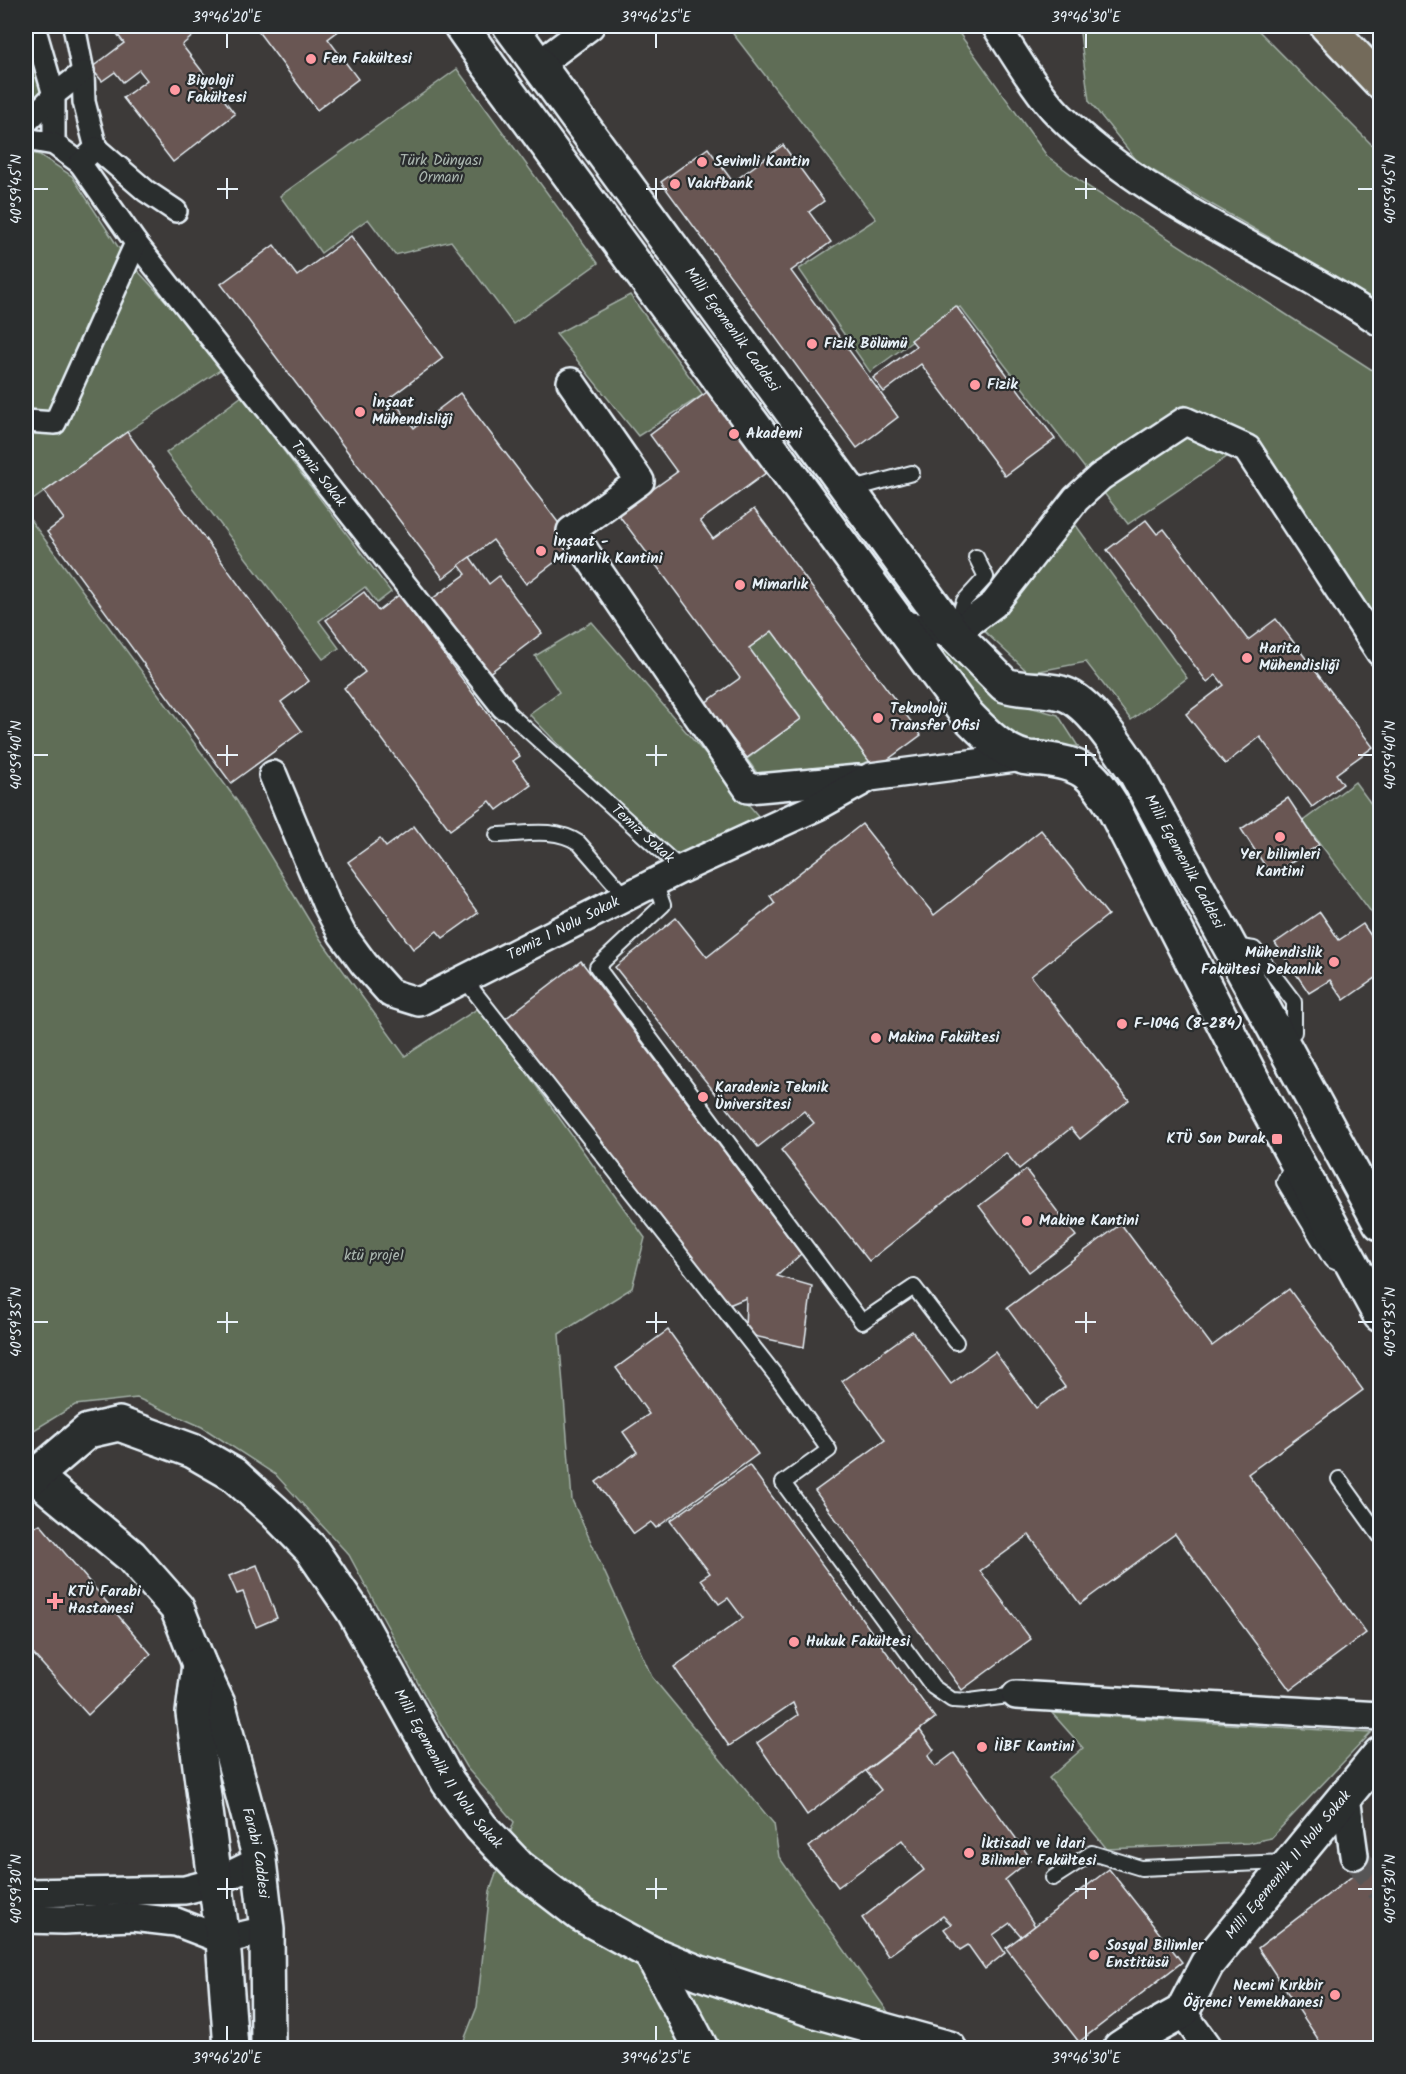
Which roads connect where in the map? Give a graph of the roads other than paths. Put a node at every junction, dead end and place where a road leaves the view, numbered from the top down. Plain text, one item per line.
1 (74, 26) edge
2 (461, 26) edge
3 (510, 26) edge
4 (590, 26) edge
5 (996, 26) edge
6 (1327, 26) edge
7 (36, 30) edge
8 (538, 65) junction
9 (83, 72) junction
10 (1380, 82) edge
11 (54, 95) junction
12 (26, 123) edge
13 (26, 139) edge
14 (54, 144) junction
15 (96, 148) junction
16 (80, 163) junction
17 (176, 212) dead end
18 (136, 243) junction
19 (1380, 322) edge
20 (571, 382) dead end
21 (26, 421) edge
22 (912, 472) dead end
23 (849, 490) junction
24 (976, 557) dead end
25 (900, 624) junction
26 (954, 634) junction
27 (1380, 652) edge
28 (503, 708) joint
29 (967, 715) junction
30 (1108, 735) junction
31 (1023, 757) junction
32 (968, 764) junction
33 (1078, 767) junction
34 (273, 775) dead end
35 (870, 777) junction
36 (497, 835) dead end
37 (681, 869) junction
38 (655, 882) junction
39 (626, 897) junction
40 (465, 980) junction
41 (1380, 1223) edge
42 (1380, 1315) edge
43 (956, 1342) dead end
44 (30, 1472) edge
45 (1339, 1479) dead end
46 (1380, 1536) edge
47 (199, 1664) junction
48 (1016, 1695) joint
49 (1380, 1716) edge
50 (1380, 1755) edge
51 (1346, 1797) junction
52 (1354, 1855) tunnel mouth
53 (260, 1862) junction
54 (1292, 1862) junction
55 (1053, 1878) dead end
56 (216, 1882) junction
57 (26, 1893) edge
58 (29, 1922) edge
59 (267, 1930) junction
60 (223, 1940) junction
61 (651, 1953) junction
62 (1182, 2012) junction
63 (231, 2049) edge
64 (268, 2049) edge
65 (700, 2049) edge
66 (949, 2049) edge
67 (1120, 2049) edge
68 (1208, 2049) edge

1 - 9 street
2 - 25 street
3 - 8 street, Milli Egemenlik Caddesi
4 - 8 street
5 - 19 street
6 - 10 highway
7 - 11 street
8 - 23 street, Milli Egemenlik Caddesi
9 - 11 street
9 - 15 street
11 - 12 street
11 - 14 street
13 - 14 street
14 - 16 street, Temiz Sokak
15 - 16 street
15 - 17 street
16 - 18 street, Temiz Sokak
18 - 21 street
18 - 28 street, Temiz Sokak
20 - 35 street
22 - 23 lane
23 - 26 street, Milli Egemenlik Caddesi
24 - 26 lane
25 - 26 street
25 - 29 street
26 - 27 street
26 - 30 street, Milli Egemenlik Caddesi
28 - 37 lane, Temiz Sokak
29 - 31 street
29 - 32 street
30 - 33 street
30 - 41 street, Milli Egemenlik Caddesi
31 - 32 street, Temiz 1 Nolu Sokak
31 - 33 street
32 - 35 street, Temiz 1 Nolu Sokak
33 - 42 street
34 - 40 street, Temiz 1 Nolu Sokak
35 - 37 street, Temiz 1 Nolu Sokak
36 - 39 lane
37 - 38 street, Temiz 1 Nolu Sokak
38 - 39 street, Temiz 1 Nolu Sokak
38 - 43 lane
39 - 40 street, Temiz 1 Nolu Sokak
40 - 48 lane
44 - 47 street, Farabi Caddesi
44 - 61 street, Milli Egemenlik 11 Nolu Sokak
45 - 46 lane
47 - 53 street, Farabi Caddesi
47 - 56 street, Farabi Caddesi
48 - 49 street
50 - 51 street, Milli Egemenlik 11 Nolu Sokak
51 - 52 street
51 - 54 street, Milli Egemenlik 11 Nolu Sokak
53 - 56 street
53 - 59 street, Farabi Caddesi
54 - 55 lane
54 - 62 street, Milli Egemenlik 11 Nolu Sokak
56 - 57 street
56 - 60 street, Farabi Caddesi
58 - 60 street
59 - 60 street
59 - 64 street, Farabi Caddesi
60 - 63 street, Farabi Caddesi
61 - 65 street
61 - 66 street, Milli Egemenlik 11 Nolu Sokak
62 - 67 street
62 - 68 street

